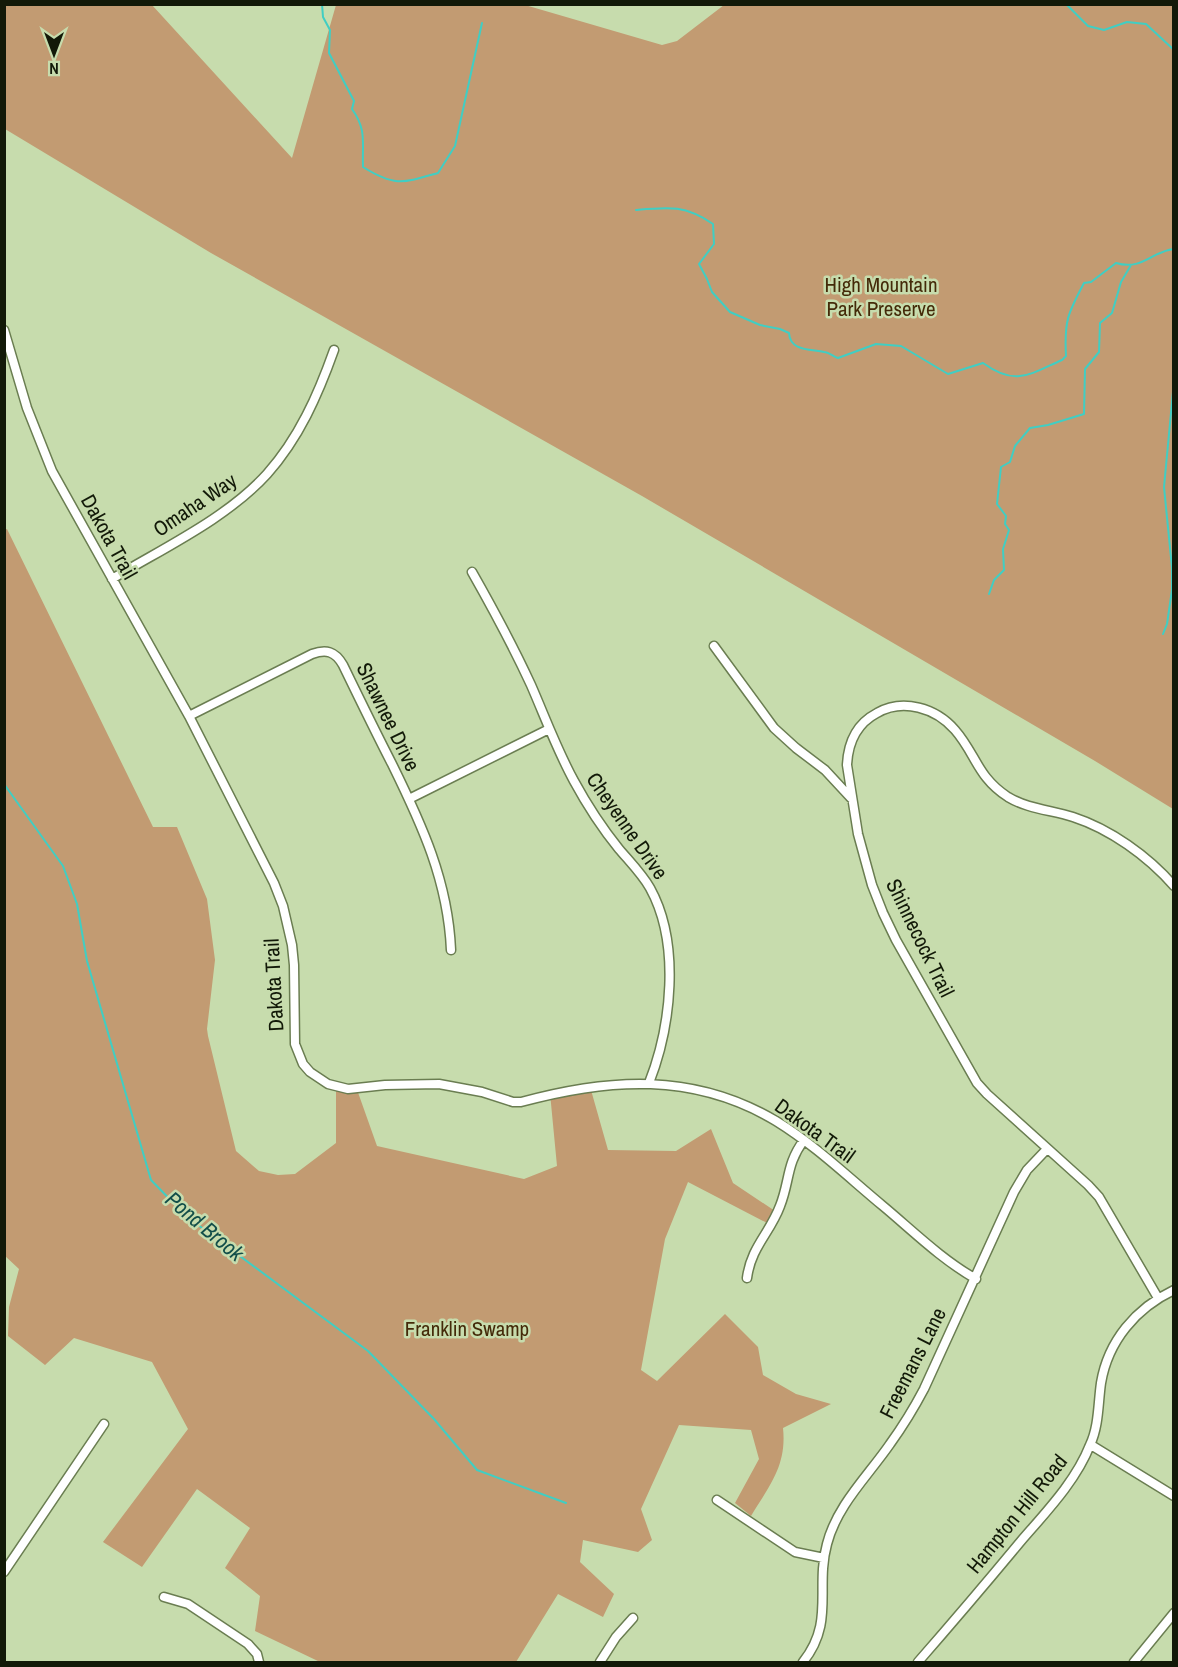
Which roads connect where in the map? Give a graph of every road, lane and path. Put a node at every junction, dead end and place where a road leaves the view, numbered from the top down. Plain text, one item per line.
1 (4, 330) edge
2 (334, 350) dead end
3 (472, 572) dead end
4 (112, 579) junction
5 (714, 646) dead end
6 (189, 716) junction
7 (549, 729) junction
8 (851, 798) junction
9 (409, 799) junction
10 (1173, 886) edge
11 (451, 950) dead end
12 (649, 1083) junction
13 (804, 1140) junction
14 (1047, 1149) junction
15 (747, 1278) dead end
16 (976, 1279) junction
17 (1173, 1290) edge
18 (1158, 1298) junction
19 (104, 1424) dead end
20 (1091, 1445) junction
21 (1173, 1496) edge
22 (717, 1500) dead end
23 (824, 1558) junction
24 (4, 1572) edge
25 (164, 1597) dead end
26 (1173, 1613) edge
27 (633, 1618) dead end
28 (259, 1662) edge
29 (600, 1662) edge
30 (803, 1662) edge
31 (918, 1662) edge
32 (1134, 1662) edge

1 - 4 street, Dakota Trail
2 - 4 street, Omaha Way
3 - 7 street, Cheyenne Drive
4 - 6 street, Dakota Trail
5 - 8 street
6 - 9 street, Shawnee Drive
6 - 12 street, Dakota Trail
7 - 9 street
7 - 12 street, Cheyenne Drive
8 - 10 street, Shinnecock Trail
8 - 14 street, Shinnecock Trail
9 - 11 street, Shawnee Drive
12 - 13 street, Dakota Trail
13 - 15 street
13 - 16 street, Dakota Trail
14 - 16 street, Freemans Lane
14 - 18 street, Shinnecock Trail
16 - 23 street, Freemans Lane
17 - 18 street, Hampton Hill Road
18 - 20 street, Hampton Hill Road
19 - 24 street
20 - 21 street
20 - 31 street, Hampton Hill Road
22 - 23 street
23 - 30 street, Freemans Lane
25 - 28 street
26 - 32 street
27 - 29 street

